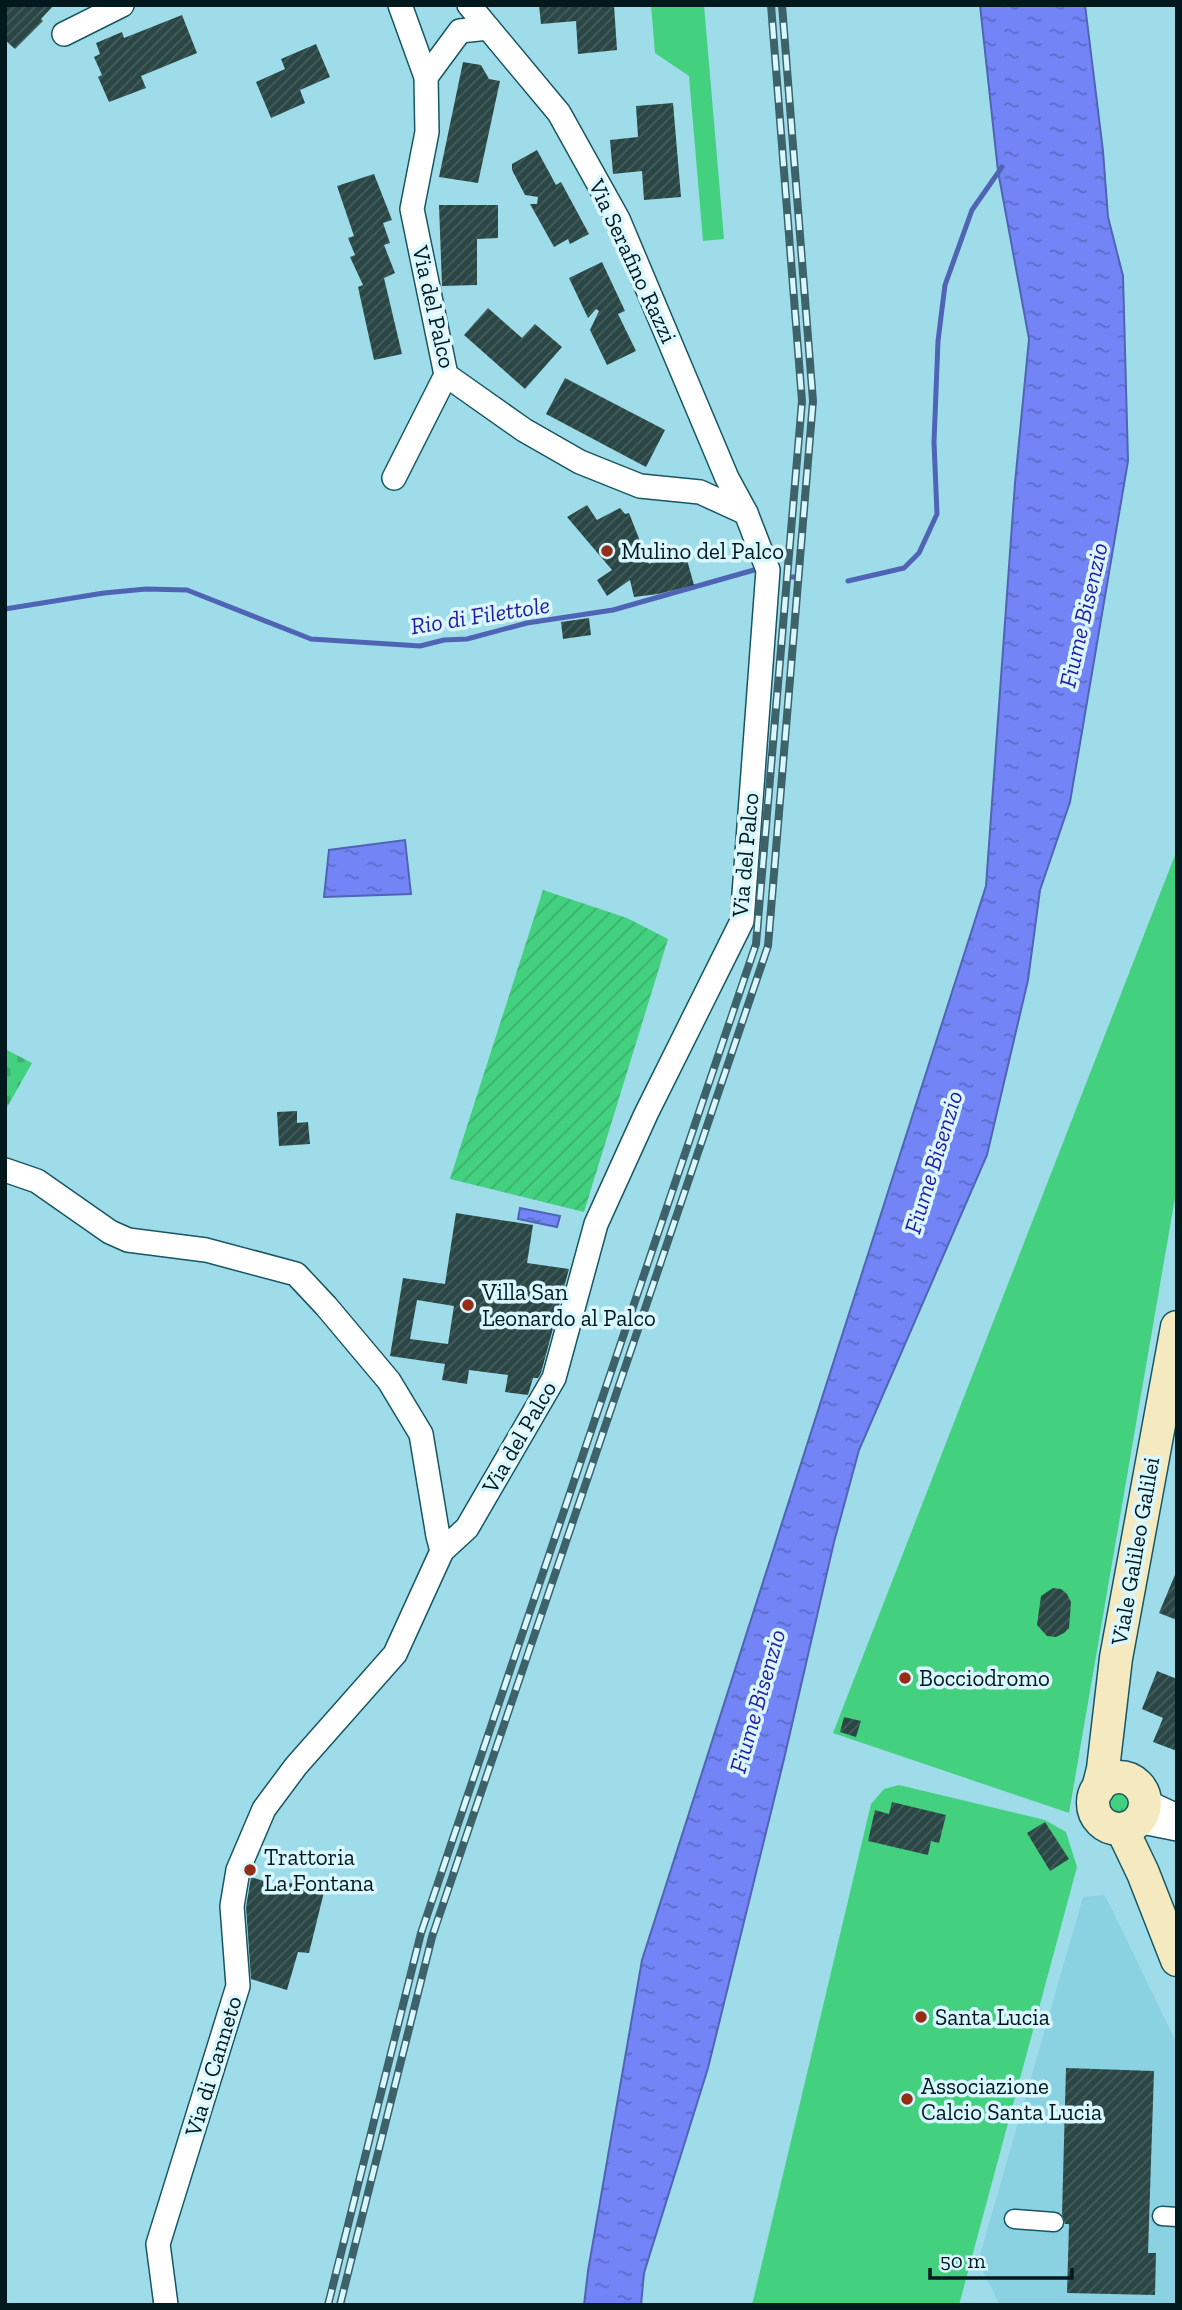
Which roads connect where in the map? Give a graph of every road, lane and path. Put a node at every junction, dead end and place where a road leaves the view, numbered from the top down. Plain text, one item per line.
1 (122, 5) edge
2 (400, 5) edge
3 (469, 5) edge
4 (488, 28) junction
5 (64, 34) dead end
6 (426, 77) junction
7 (446, 375) junction
8 (394, 478) dead end
9 (727, 478) junction
10 (700, 492) junction
11 (746, 513) junction
12 (5, 1170) edge
13 (1177, 1327) edge
14 (442, 1551) junction
15 (1111, 1692) junction
16 (1128, 1811) junction
17 (1177, 1816) edge
18 (1177, 1829) edge
19 (1174, 1954) edge
20 (1014, 2219) dead end
21 (1054, 2222) dead end
22 (166, 2305) edge

1 - 5 street
2 - 6 street, Via del Palco
3 - 4 street, Via Serafino Razzi
4 - 6 street
4 - 9 street, Via Serafino Razzi
6 - 7 street, Via del Palco
7 - 8 street
7 - 10 street, Via del Palco
9 - 10 street
9 - 11 street, Via Serafino Razzi
10 - 11 street, Via del Palco
11 - 14 street, Via del Palco
12 - 14 street
13 - 15 main road, Viale Galileo Galilei
14 - 22 street, Via di Canneto
15 - 16 main road, Viale Galileo Galilei
15 - 16 main road, Viale Galileo Galilei
16 - 17 street
16 - 18 street
16 - 19 main road, Viale Galileo Galilei
20 - 21 street

